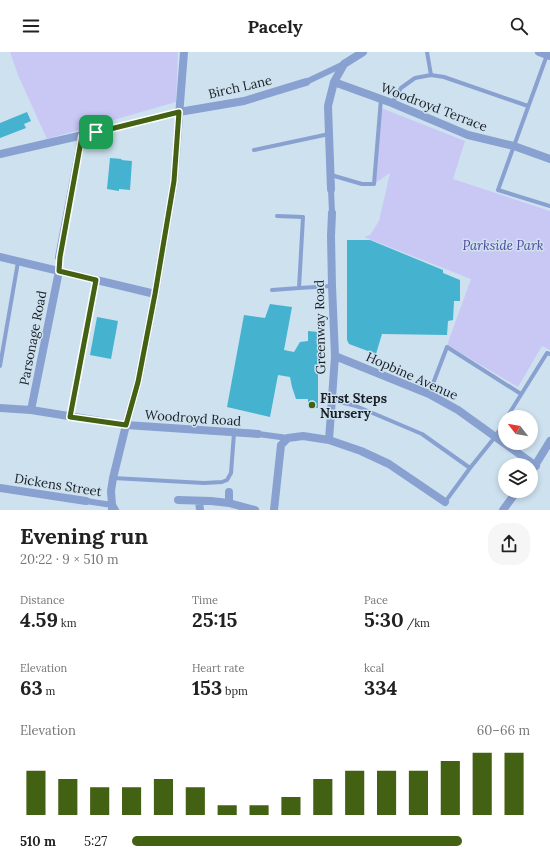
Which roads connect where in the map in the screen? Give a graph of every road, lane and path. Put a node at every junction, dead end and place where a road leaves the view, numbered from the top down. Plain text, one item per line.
1 (184, 52) edge
2 (363, 52) edge
3 (427, 52) edge
4 (545, 54) edge
5 (344, 64) junction
6 (431, 75) junction
7 (306, 82) joint
8 (334, 82) junction
9 (382, 99) junction
10 (392, 103) junction
11 (528, 106) junction
12 (179, 112) junction
13 (96, 132) joint
14 (328, 134) junction
15 (82, 136) junction
16 (514, 146) junction
17 (254, 150) dead end
18 (0, 154) edge
19 (550, 159) edge
20 (331, 175) junction
21 (332, 189) joint
22 (550, 206) edge
23 (332, 212) joint
24 (277, 216) dead end
25 (0, 257) edge
26 (60, 257) joint
27 (18, 262) junction
28 (59, 271) junction
29 (96, 280) junction
30 (332, 286) junction
31 (299, 288) junction
32 (272, 290) dead end
33 (155, 294) junction
34 (550, 354) edge
35 (335, 356) junction
36 (0, 366) edge
37 (429, 394) junction
38 (521, 394) junction
39 (332, 400) junction
40 (0, 408) edge
41 (31, 410) junction
42 (511, 410) edge
43 (70, 417) junction
44 (106, 422) joint
45 (126, 425) junction
46 (234, 432) junction
47 (498, 432) edge
48 (258, 434) joint
49 (495, 437) junction
50 (288, 438) junction
51 (329, 440) junction
52 (550, 441) edge
53 (520, 458) edge
54 (538, 461) edge
55 (470, 468) junction
56 (113, 478) junction
57 (0, 488) edge
58 (229, 492) dead end
59 (512, 498) edge
60 (178, 500) dead end
61 (86, 501) joint
62 (199, 501) junction
63 (445, 502) joint
64 (229, 503) junction
65 (113, 508) edge
66 (200, 510) edge
67 (255, 510) edge
68 (274, 510) edge
69 (503, 510) edge

1 - 12 street
2 - 5 street
3 - 6 lane
4 - 11 lane
5 - 7 street
5 - 8 street
6 - 10 lane
6 - 11 lane
7 - 12 street, Birch Lane
8 - 9 street, Woodroyd Terrace
8 - 14 street
9 - 10 street, Woodroyd Terrace
9 - 20 lane
10 - 16 street, Woodroyd Terrace
11 - 16 lane
12 - 13 street
12 - 33 street
13 - 15 street
14 - 17 lane
14 - 20 street
15 - 18 street
15 - 26 street
16 - 19 street, Woodroyd Terrace
16 - 22 lane
20 - 21 street
21 - 23 street
23 - 30 street, Greenway Road
24 - 31 lane
25 - 27 street
26 - 28 street
27 - 28 street
27 - 36 lane
28 - 29 street
28 - 41 street, Parsonage Road
29 - 33 street
29 - 43 lane
30 - 31 lane
30 - 35 street, Greenway Road
31 - 32 lane
33 - 45 street
34 - 38 lane
35 - 37 street, Hopbine Avenue
35 - 39 street, Greenway Road
37 - 38 lane
37 - 49 street, Hopbine Avenue
38 - 42 lane
39 - 51 street, Greenway Road
39 - 55 lane
40 - 41 street
41 - 43 street
43 - 44 street
44 - 45 street
45 - 46 street, Woodroyd Road
45 - 56 street
46 - 48 street, Woodroyd Road
46 - 56 lane
47 - 49 lane
48 - 50 street
49 - 53 street, Hopbine Avenue
49 - 55 lane
50 - 51 street
50 - 68 street
51 - 63 street
52 - 54 street
55 - 63 lane
56 - 65 street
57 - 61 street, Dickens Street
58 - 64 street
59 - 69 street
60 - 62 street
61 - 65 street, Dickens Street
62 - 64 street
62 - 66 street
64 - 67 street

